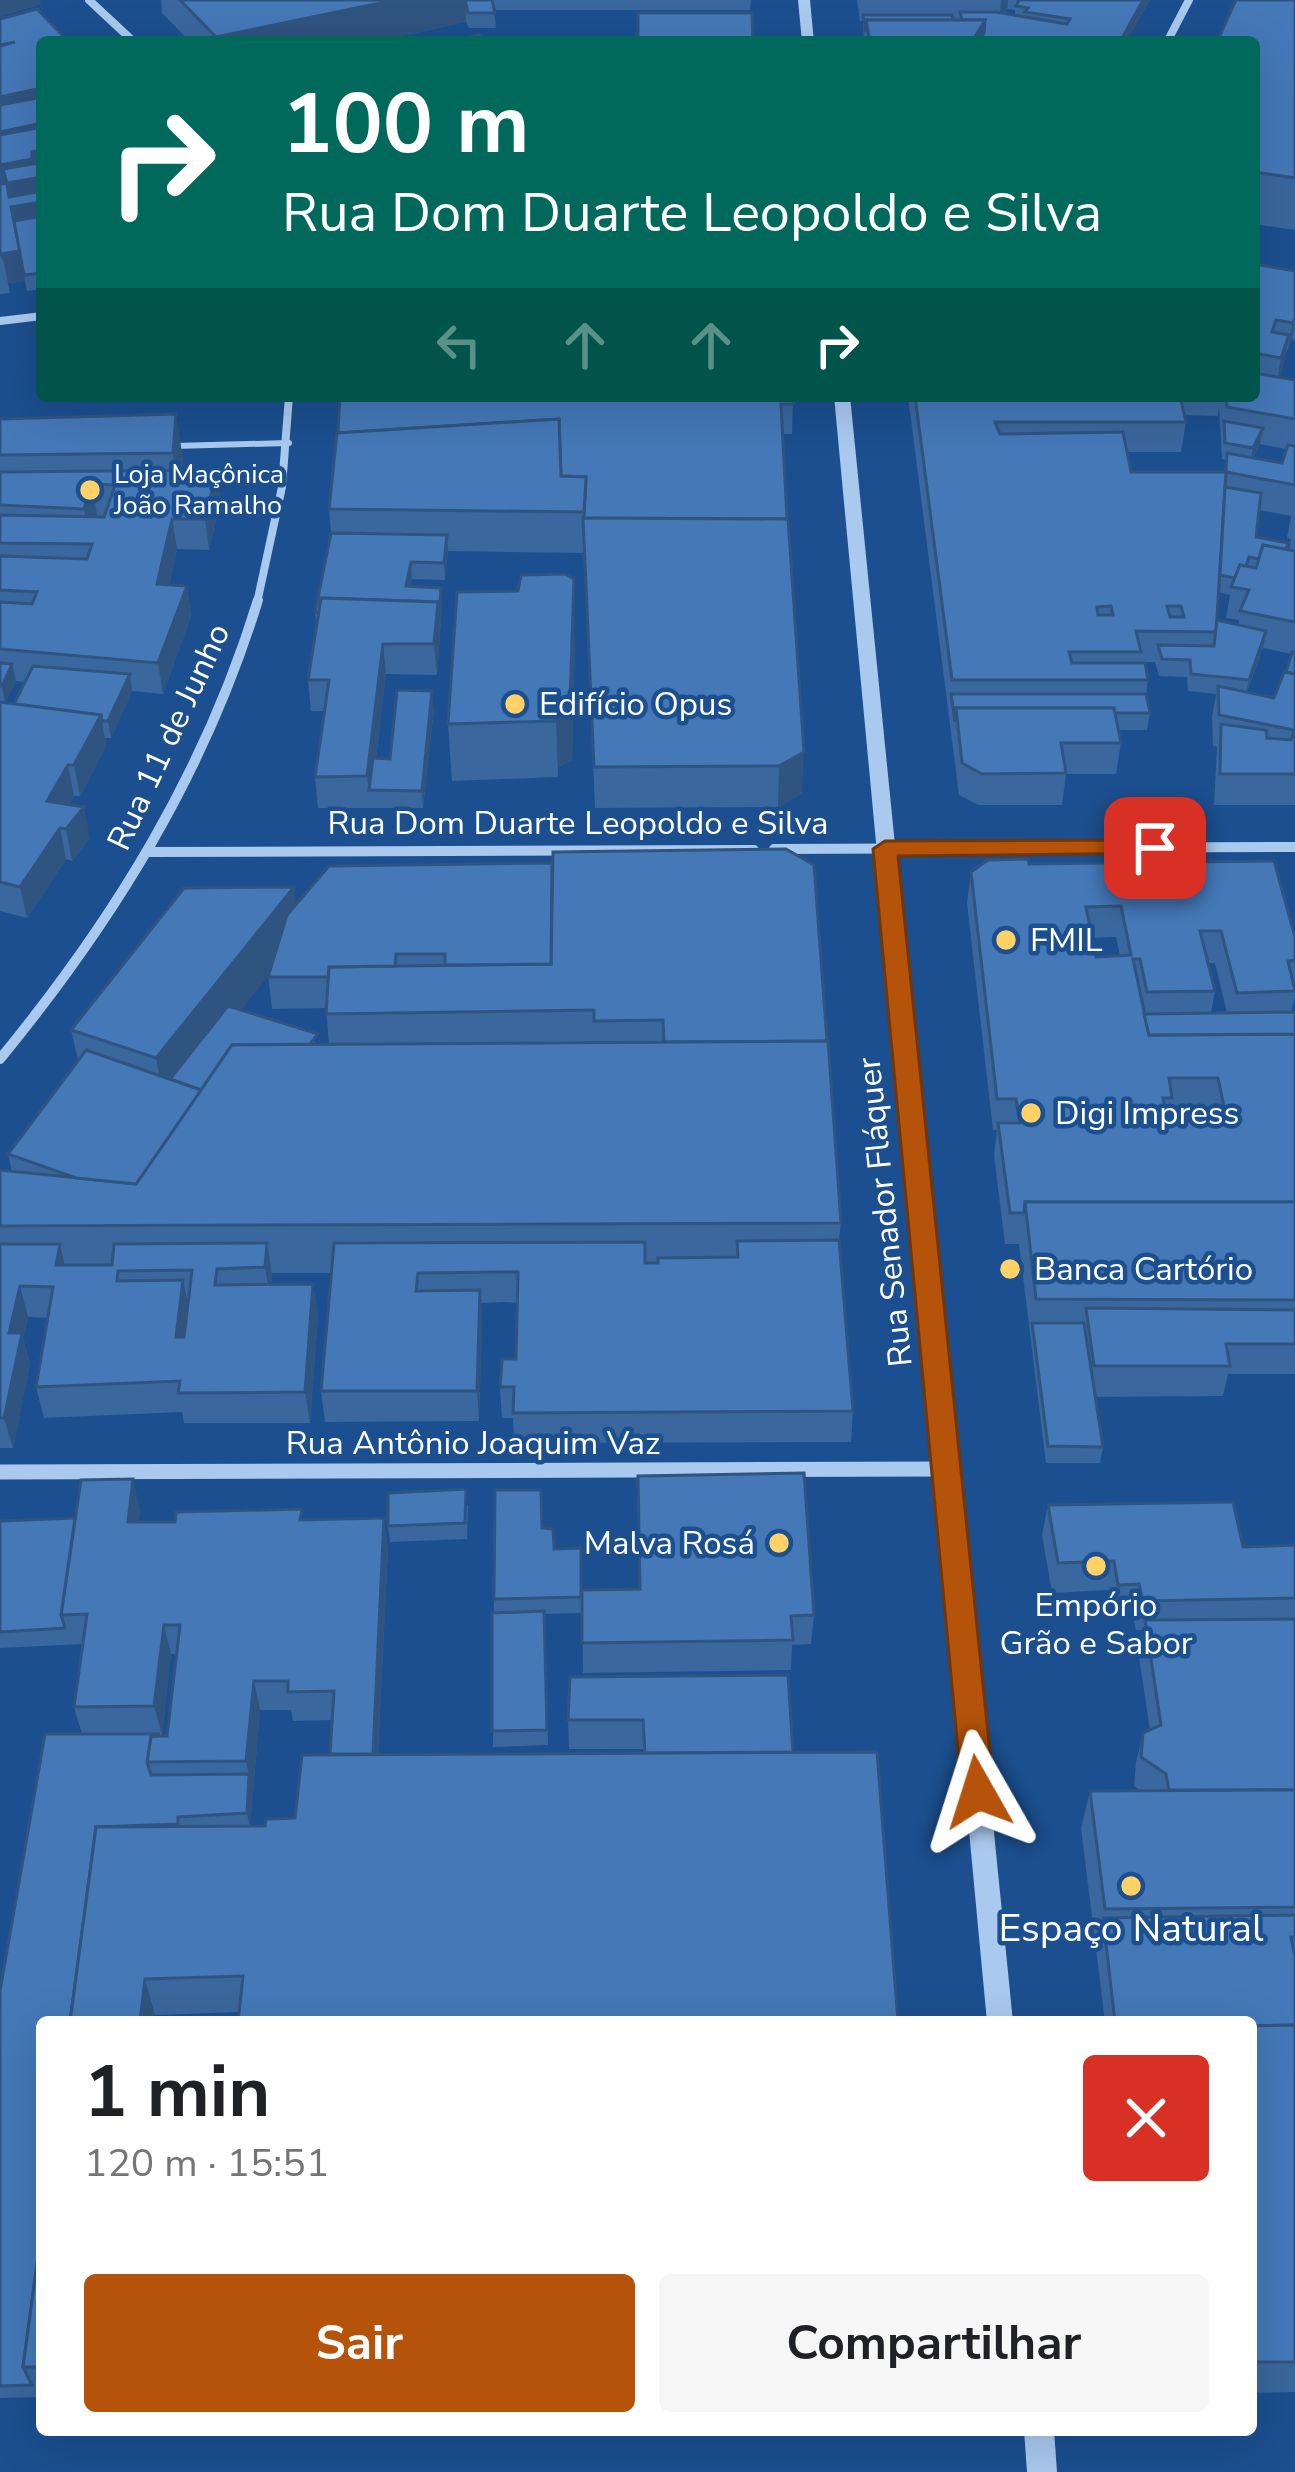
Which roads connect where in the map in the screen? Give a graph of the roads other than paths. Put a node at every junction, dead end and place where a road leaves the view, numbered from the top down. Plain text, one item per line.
1 (89, 0) edge
2 (804, 0) edge
3 (1190, 0) edge
4 (128, 36) edge
5 (807, 36) edge
6 (1170, 36) edge
7 (36, 317) edge
8 (0, 321) edge
9 (289, 402) edge
10 (843, 402) edge
11 (289, 443) junction
12 (159, 446) edge
13 (1295, 847) edge
14 (885, 849) junction
15 (149, 852) junction
16 (0, 1060) edge
17 (946, 1469) junction
18 (0, 1472) edge
19 (999, 2016) edge
20 (1039, 2436) edge
21 (1042, 2472) edge

1 - 4 street
2 - 5 street
3 - 6 street
7 - 8 street
9 - 11 street, Rua 11 de Junho
10 - 14 street, Rua Senador Fláquer
11 - 12 lane
11 - 15 street, Rua 11 de Junho
13 - 14 street, Rua Dom Duarte Leopoldo e Silva
14 - 15 street, Rua Dom Duarte Leopoldo e Silva
14 - 17 street, Rua Senador Fláquer
15 - 16 street, Rua 11 de Junho
17 - 18 street, Rua Antônio Joaquim Vaz
17 - 19 street, Rua Senador Fláquer
20 - 21 street

